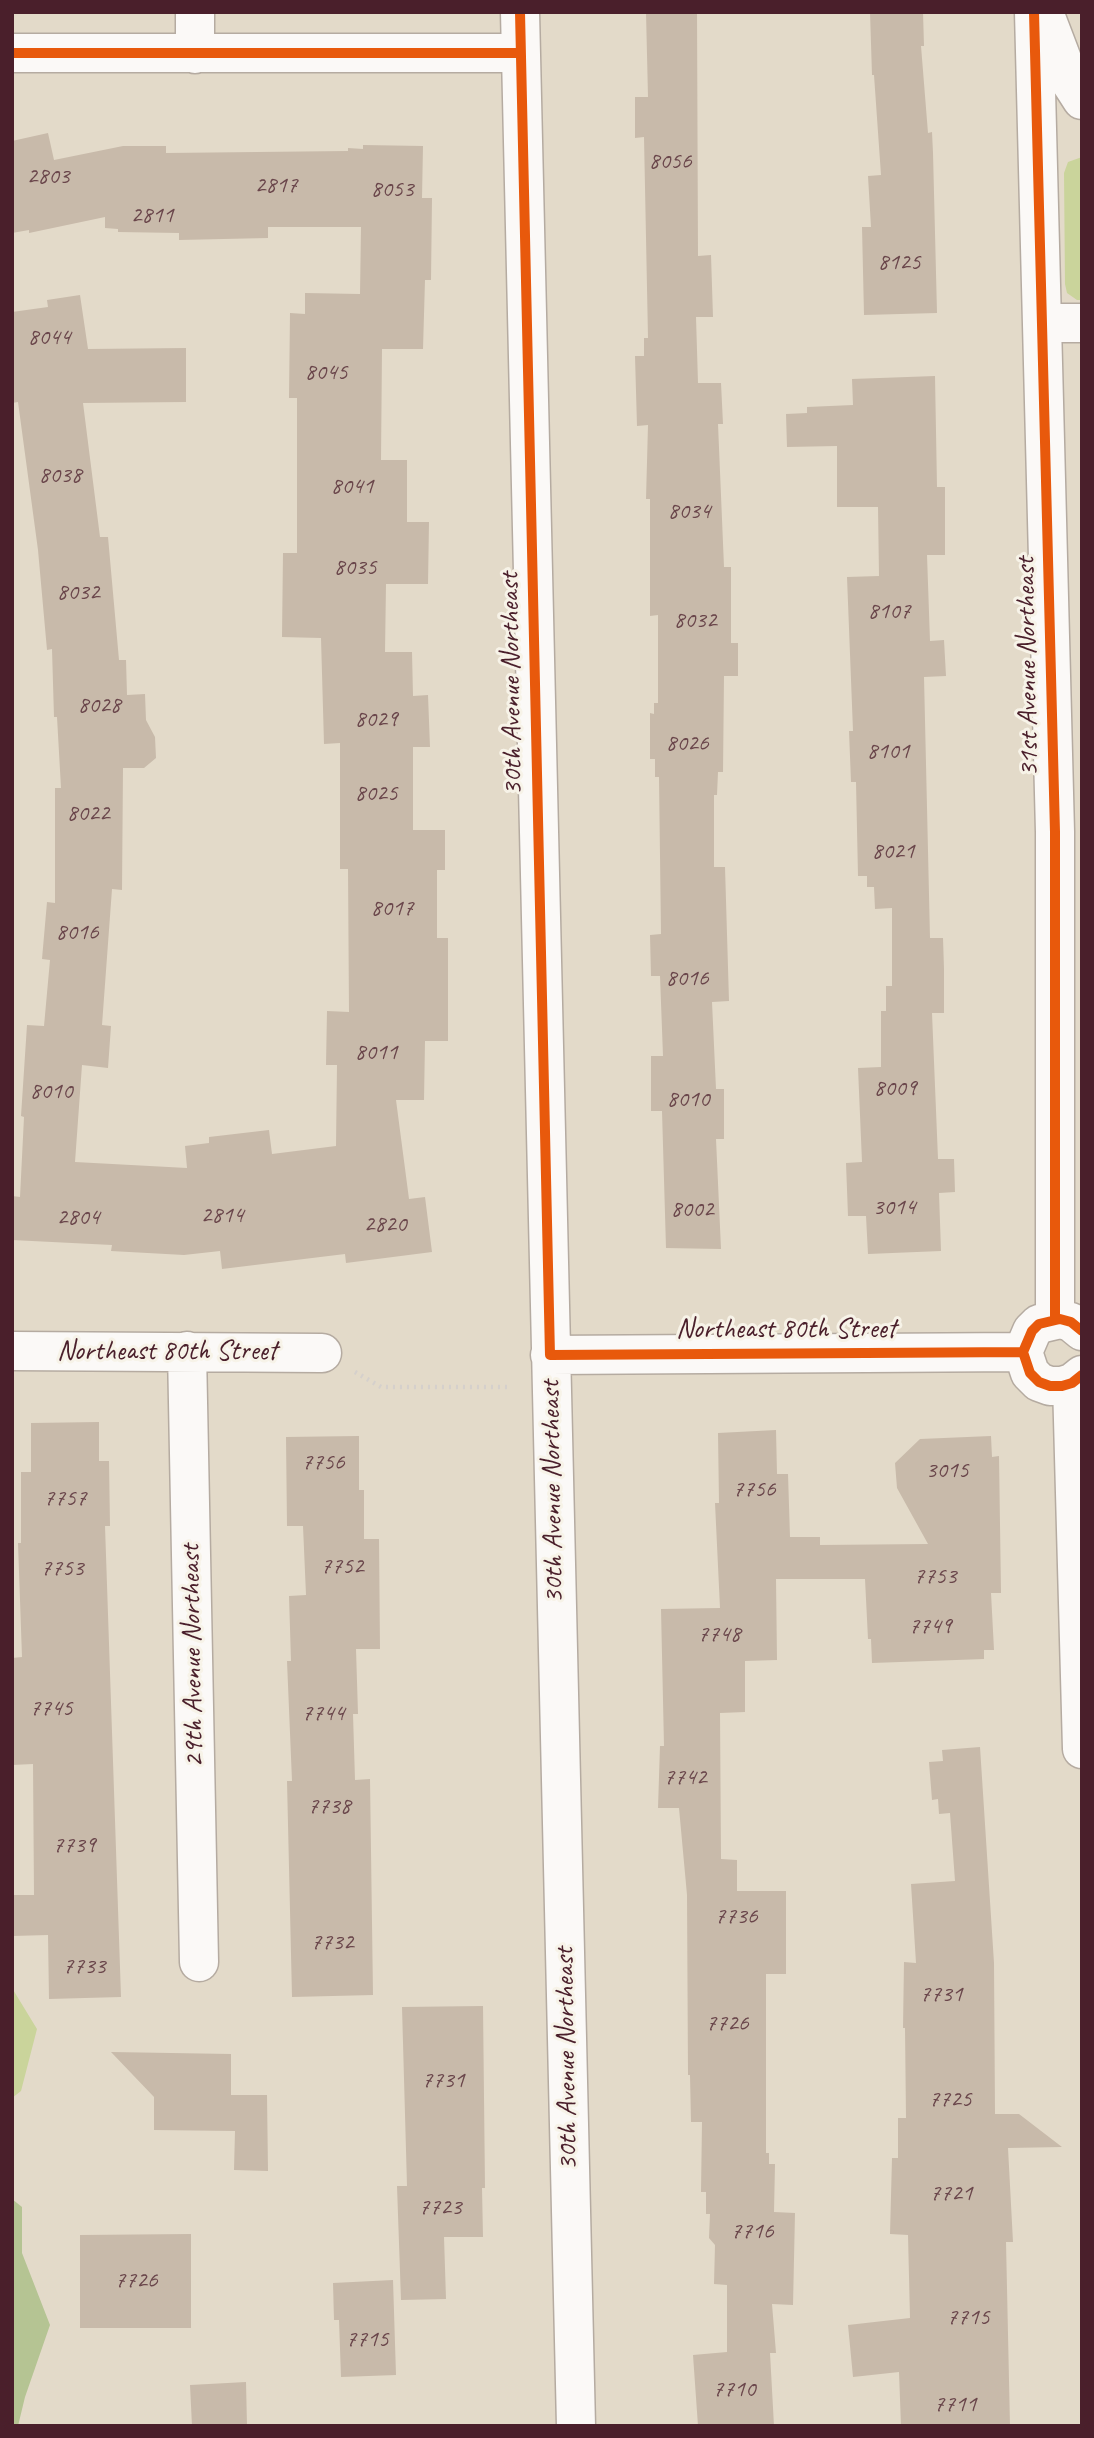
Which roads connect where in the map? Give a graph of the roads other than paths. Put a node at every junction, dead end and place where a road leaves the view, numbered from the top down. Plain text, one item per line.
1 (195, 12) edge
2 (520, 12) edge
3 (1034, 12) edge
4 (1044, 12) edge
5 (12, 53) edge
6 (519, 53) junction
7 (195, 54) junction
8 (1082, 100) edge
9 (1043, 323) junction
10 (1082, 323) edge
11 (1068, 832) edge
12 (1068, 1325) edge
13 (12, 1351) edge
14 (187, 1351) junction
15 (1023, 1352) junction
16 (550, 1355) junction
17 (334, 1360) road end
18 (1077, 1379) edge
19 (1082, 1749) edge
20 (199, 1962) dead end
21 (576, 2426) edge

1 - 7 street
2 - 6 street, 30th Avenue Northeast
3 - 9 street, 31st Avenue Northeast
4 - 8 street
5 - 7 street
6 - 7 street
6 - 16 street, 30th Avenue Northeast
9 - 10 street
9 - 11 street, 31st Avenue Northeast
11 - 12 street, 31st Avenue Northeast
12 - 15 street
13 - 14 street, Northeast 80th Street
14 - 17 street, Northeast 80th Street
14 - 20 street, 29th Avenue Northeast
15 - 16 street, Northeast 80th Street
15 - 18 street
16 - 21 street, 30th Avenue Northeast
18 - 19 street

